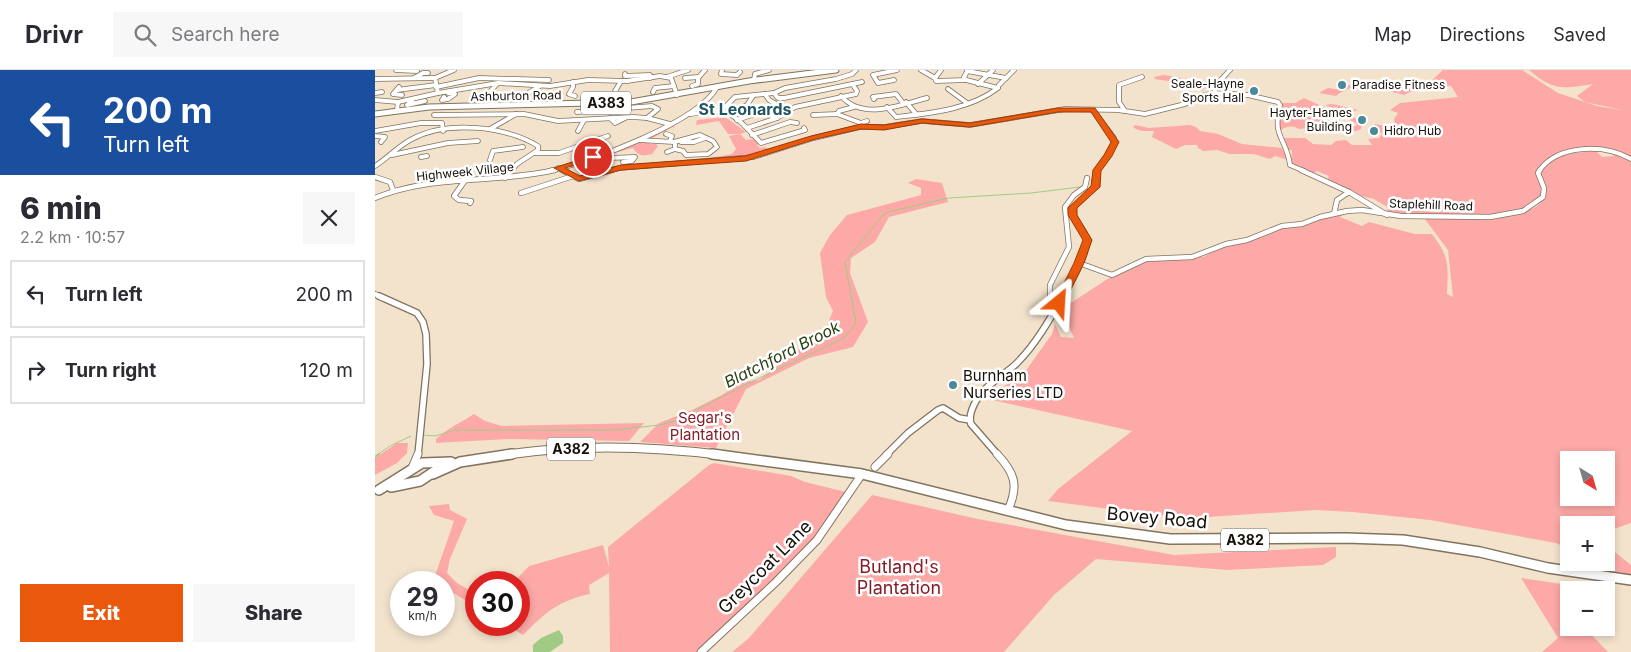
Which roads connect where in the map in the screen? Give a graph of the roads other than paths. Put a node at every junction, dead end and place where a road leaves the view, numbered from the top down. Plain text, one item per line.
1 (396, 70) edge
2 (401, 70) edge
3 (454, 70) edge
4 (688, 70) edge
5 (705, 70) edge
6 (769, 70) edge
7 (835, 70) edge
8 (856, 70) edge
9 (897, 70) edge
10 (921, 70) edge
11 (941, 70) edge
12 (993, 70) edge
13 (1014, 70) edge
14 (1230, 70) edge
15 (410, 71) edge
16 (968, 71) edge
17 (421, 72) edge
18 (740, 72) dead end
19 (756, 72) edge
20 (428, 73) dead end
21 (625, 74) dead end
22 (721, 74) edge
23 (988, 74) junction
24 (667, 77) junction
25 (699, 77) junction
26 (1142, 77) dead end
27 (435, 78) junction
28 (650, 78) junction
29 (685, 78) dead end
30 (935, 78) junction
31 (1006, 78) junction
32 (375, 79) edge
33 (385, 79) junction
34 (413, 79) junction
35 (549, 80) dead end
36 (754, 80) junction
37 (894, 80) dead end
38 (966, 80) junction
39 (621, 81) junction
40 (573, 82) junction
41 (862, 82) dead end
42 (498, 83) junction
43 (978, 84) junction
44 (853, 85) junction
45 (400, 86) dead end
46 (436, 86) junction
47 (540, 86) junction
48 (674, 86) junction
49 (692, 86) dead end
50 (999, 86) dead end
51 (717, 87) junction
52 (759, 89) dead end
53 (397, 90) junction
54 (739, 90) dead end
55 (949, 90) dead end
56 (446, 91) junction
57 (382, 92) dead end
58 (653, 92) dead end
59 (375, 93) edge
60 (438, 93) junction
61 (774, 93) junction
62 (1214, 93) junction
63 (622, 94) dead end
64 (763, 94) junction
65 (403, 95) dead end
66 (677, 95) junction
67 (496, 96) dead end
68 (575, 96) dead end
69 (742, 96) junction
70 (753, 96) junction
71 (841, 96) junction
72 (418, 97) junction
73 (444, 97) dead end
74 (529, 97) dead end
75 (927, 98) dead end
76 (874, 99) dead end
77 (375, 100) edge
78 (652, 100) junction
79 (425, 101) dead end
80 (398, 102) junction
81 (905, 103) junction
82 (944, 103) dead end
83 (967, 103) junction
84 (582, 105) junction
85 (651, 106) junction
86 (854, 107) junction
87 (887, 107) junction
88 (952, 107) junction
89 (1120, 109) junction
90 (397, 110) junction
91 (1093, 110) junction
92 (721, 111) junction
93 (577, 112) junction
94 (788, 112) junction
95 (728, 113) junction
96 (375, 114) edge
97 (517, 114) junction
98 (690, 114) dead end
99 (837, 114) junction
100 (433, 115) dead end
101 (917, 115) junction
102 (813, 116) dead end
103 (647, 118) junction
104 (777, 118) junction
105 (570, 120) junction
106 (583, 120) junction
107 (737, 120) junction
108 (867, 121) dead end
109 (797, 123) dead end
110 (670, 124) junction
111 (747, 128) junction
112 (489, 129) junction
113 (705, 130) dead end
114 (805, 130) dead end
115 (375, 131) edge
116 (443, 131) junction
117 (578, 131) dead end
118 (698, 133) junction
119 (666, 134) dead end
120 (752, 135) junction
121 (375, 136) edge
122 (609, 136) dead end
123 (705, 138) junction
124 (639, 140) junction
125 (479, 141) dead end
126 (381, 142) dead end
127 (533, 142) junction
128 (674, 142) junction
129 (523, 147) junction
130 (421, 149) junction
131 (675, 149) junction
132 (667, 152) dead end
133 (535, 153) junction
134 (392, 155) junction
135 (424, 156) dead end
136 (522, 156) junction
137 (1631, 159) edge
138 (490, 160) dead end
139 (587, 160) junction
140 (623, 162) dead end
141 (597, 164) junction
142 (375, 166) edge
143 (558, 168) junction
144 (592, 171) dead end
145 (573, 176) junction
146 (375, 177) edge
147 (505, 178) junction
148 (1087, 178) dead end
149 (466, 179) junction
150 (393, 190) junction
151 (1349, 192) junction
152 (521, 193) dead end
153 (454, 196) junction
154 (447, 197) dead end
155 (375, 198) edge
156 (470, 202) dead end
157 (1334, 214) junction
158 (1387, 215) junction
159 (1079, 263) junction
160 (375, 294) edge
161 (1061, 298) junction
162 (970, 420) junction
163 (418, 454) junction
164 (461, 462) junction
165 (430, 463) junction
166 (875, 467) dead end
167 (433, 474) junction
168 (862, 474) junction
169 (409, 475) junction
170 (377, 491) edge
171 (1008, 510) junction
172 (1631, 580) edge
173 (701, 652) edge

1 - 2 street
2 - 15 street
2 - 33 street
3 - 27 street
4 - 24 street
5 - 25 street
6 - 19 street
7 - 36 main road, Ashburton Road / A383
8 - 61 street
9 - 37 street
10 - 30 street
11 - 30 street
12 - 23 street
13 - 31 street
14 - 62 street
15 - 17 street
16 - 23 street
16 - 38 street
17 - 20 street
17 - 34 street
18 - 22 street
19 - 36 street
21 - 28 street
23 - 31 street
23 - 43 street
24 - 28 street
24 - 48 street
25 - 29 street
25 - 49 street
26 - 89 street
27 - 34 street
27 - 46 street
28 - 39 street
30 - 38 street
31 - 50 street
32 - 33 street
33 - 34 street
35 - 46 street
36 - 51 main road, Ashburton Road / A383
38 - 43 street
39 - 40 street
39 - 63 street
40 - 47 street
40 - 68 street
41 - 44 street
42 - 47 street
42 - 56 street
42 - 67 street
43 - 83 street
44 - 61 street
44 - 71 street
45 - 53 street
46 - 53 street
46 - 60 street
47 - 74 street
48 - 58 street
48 - 66 street
51 - 66 main road, Ashburton Road / A383
51 - 110 street, Highweek Village
52 - 64 street
53 - 65 street
54 - 69 street
55 - 83 street
56 - 60 street
56 - 73 street
57 - 59 street
60 - 72 street
61 - 64 street
62 - 89 street
62 - 151 street
64 - 70 street
64 - 94 street
66 - 78 main road, Ashburton Road / A383
69 - 70 street
69 - 92 street
70 - 95 street
71 - 86 street
71 - 94 street
72 - 79 street
72 - 80 street
75 - 81 street
76 - 81 street
77 - 80 street
78 - 84 main road, Ashburton Road / A383
78 - 85 street
80 - 90 street
81 - 87 street
81 - 101 street
82 - 88 street
83 - 88 street
84 - 90 main road, Ashburton Road / A383
84 - 93 street
85 - 93 street
85 - 103 street
86 - 87 street
86 - 99 street
87 - 101 street
88 - 101 street
89 - 91 street
90 - 96 main road, Ashburton Road / A383
91 - 145 street
91 - 159 street
92 - 95 street
92 - 98 street
93 - 105 street
94 - 104 street
95 - 107 street
97 - 100 street
97 - 105 street
97 - 112 street
99 - 102 street
99 - 108 street
103 - 106 street
103 - 110 street
104 - 107 street
104 - 111 street
105 - 106 street
106 - 117 street
107 - 111 street
109 - 120 street
110 - 124 street, Highweek Village
111 - 120 street
112 - 116 street
112 - 127 street
113 - 118 street
114 - 120 street
115 - 116 street
116 - 134 street
118 - 123 street
118 - 128 street
119 - 128 street
121 - 126 street
122 - 133 street
123 - 128 street
123 - 131 street
124 - 128 street
124 - 139 street, Highweek Village
125 - 130 street
127 - 129 street
127 - 133 street
128 - 131 street
129 - 136 street
129 - 138 street
130 - 134 street
130 - 135 street
131 - 132 street
133 - 136 street
134 - 142 street
136 - 147 street
137 - 158 street, Staplehill Road
139 - 141 street
139 - 143 street, Highweek Village
140 - 141 street
141 - 144 street
143 - 145 street
143 - 147 street, Highweek Village
145 - 152 street
146 - 150 street
147 - 149 street, Highweek Village
148 - 161 street
149 - 150 street, Highweek Village
149 - 153 street
150 - 155 street, Highweek Village
151 - 157 street
151 - 158 street
153 - 154 street
153 - 156 street
157 - 158 street, Staplehill Road
157 - 159 street, Staplehill Road
159 - 161 street
160 - 163 street
161 - 162 street
162 - 166 street
162 - 171 street
163 - 165 street
163 - 169 street
164 - 165 main road, A382
164 - 167 main road, A382
164 - 168 main road, A382
165 - 167 main road
165 - 169 main road
167 - 169 main road
168 - 171 main road, Bovey Road / A382
168 - 173 street, Greycoat Lane
169 - 170 main road
171 - 172 main road, Bovey Road / A382

